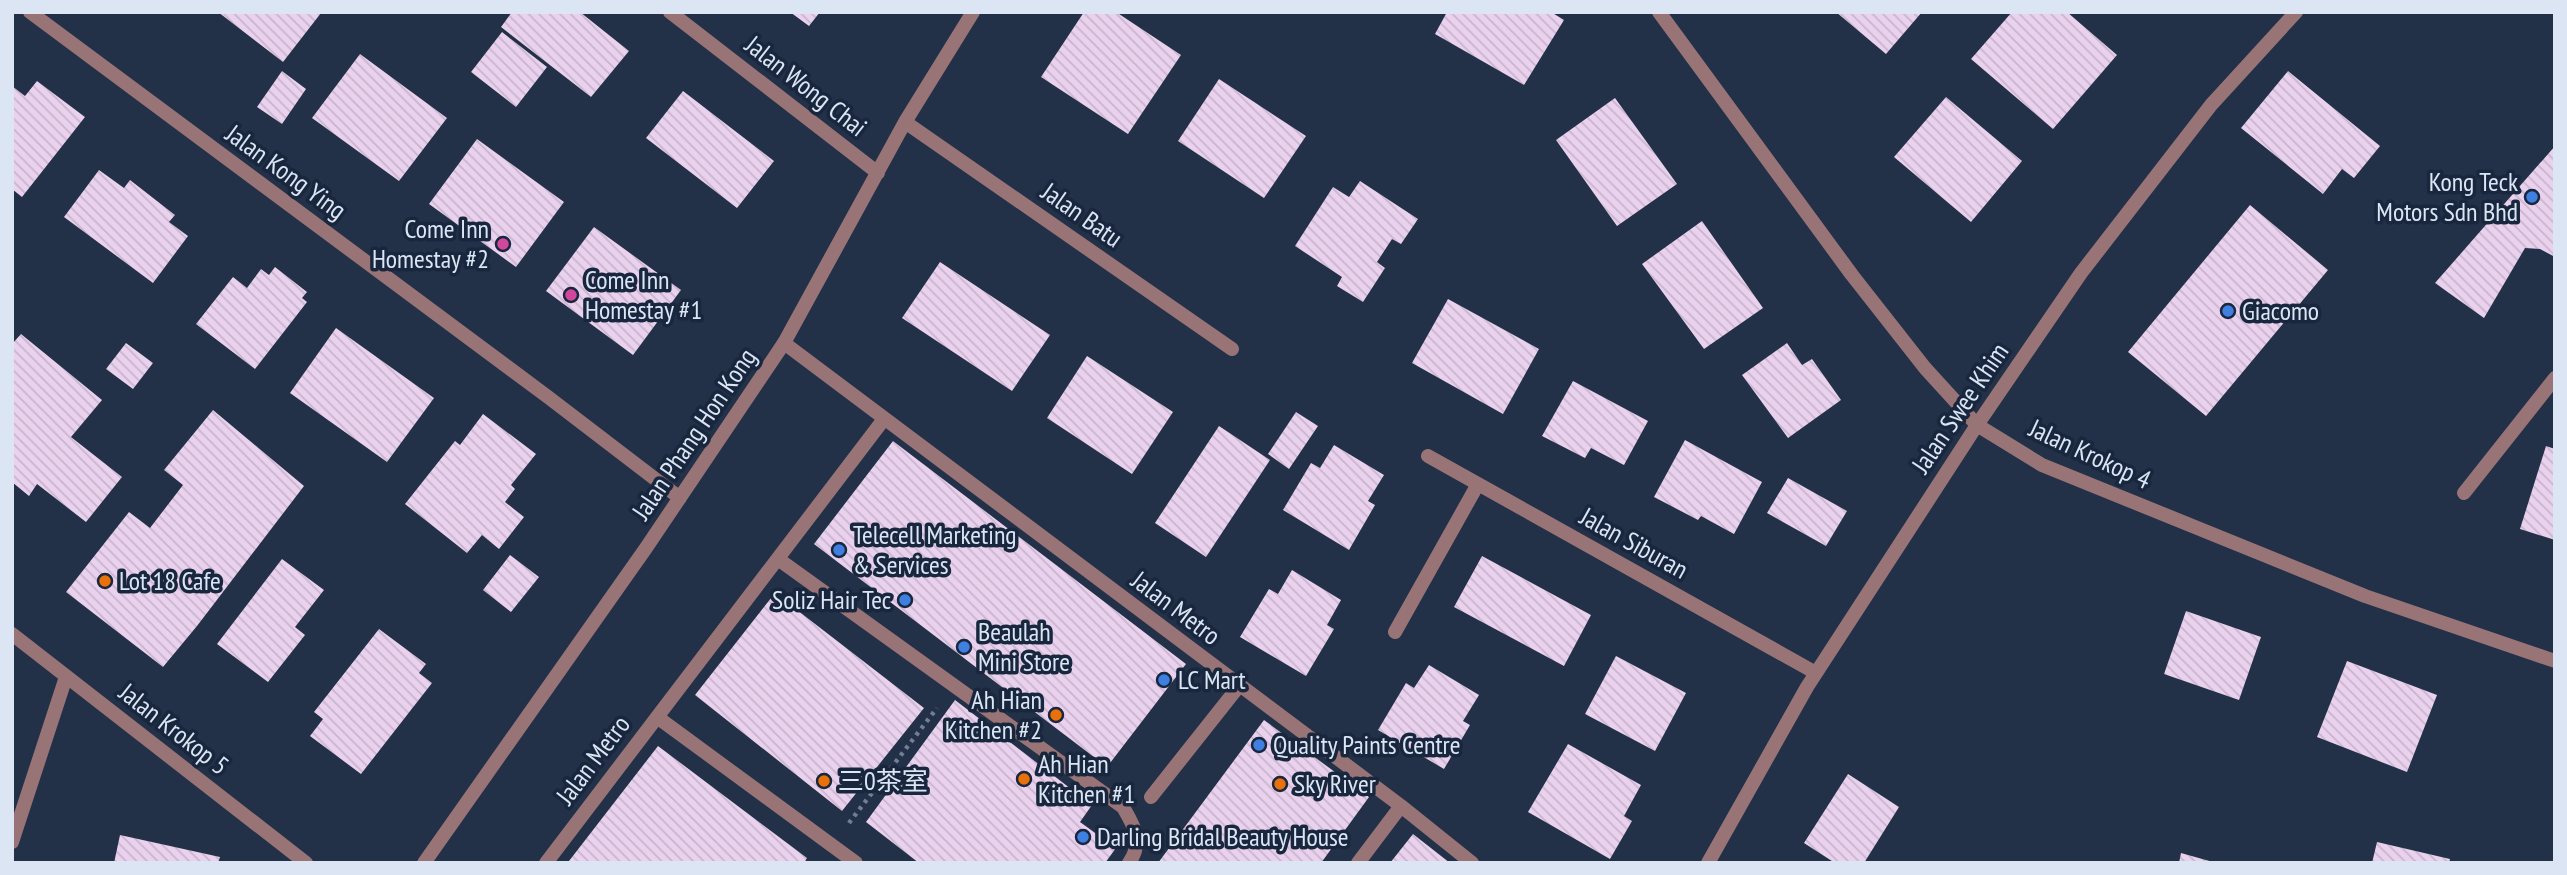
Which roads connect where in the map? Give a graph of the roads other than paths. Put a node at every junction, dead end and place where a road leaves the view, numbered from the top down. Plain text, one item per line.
1 (30, 12) edge
2 (670, 12) edge
3 (972, 12) edge
4 (1659, 12) edge
5 (2296, 12) edge
6 (905, 122) junction
7 (878, 173) junction
8 (784, 343) junction
9 (1232, 349) dead end
10 (2555, 378) edge
11 (884, 419) junction
12 (1977, 425) junction
13 (1428, 456) dead end
14 (1478, 484) junction
15 (2464, 494) dead end
16 (680, 498) junction
17 (778, 559) junction
18 (1395, 632) dead end
19 (12, 634) edge
20 (2555, 661) edge
21 (1816, 673) junction
22 (66, 677) junction
23 (1239, 687) junction
24 (657, 718) junction
25 (1151, 797) dead end
26 (1401, 806) junction
27 (12, 842) edge
28 (306, 863) edge
29 (424, 863) edge
30 (545, 863) edge
31 (856, 863) edge
32 (1129, 863) edge
33 (1358, 863) edge
34 (1472, 863) edge
35 (1708, 863) edge

1 - 16 street, Jalan Kong Ying
2 - 7 street, Jalan Wong Chai
3 - 6 street, Jalan Phang Hon Kong
4 - 12 street, Jalan Krokop 4
5 - 12 street, Jalan Swee Khim
6 - 7 street, Jalan Phang Hon Kong
6 - 9 street, Jalan Batu
7 - 8 street, Jalan Phang Hon Kong
8 - 11 street, Jalan Metro
8 - 16 street, Jalan Phang Hon Kong
10 - 15 street
11 - 17 street, Jalan Metro
11 - 23 street, Jalan Metro
12 - 20 street, Jalan Krokop 4
12 - 21 street, Jalan Swee Khim
13 - 14 street, Jalan Siburan
14 - 18 street
14 - 21 street, Jalan Siburan
16 - 29 street, Jalan Phang Hon Kong
17 - 24 street, Jalan Metro
17 - 32 street
19 - 22 street, Jalan Krokop 5
21 - 35 street, Jalan Swee Khim
22 - 27 street
22 - 28 street, Jalan Krokop 5
23 - 25 street
23 - 26 street, Jalan Metro
24 - 30 street, Jalan Metro
24 - 31 street
26 - 33 street
26 - 34 street, Jalan Metro

